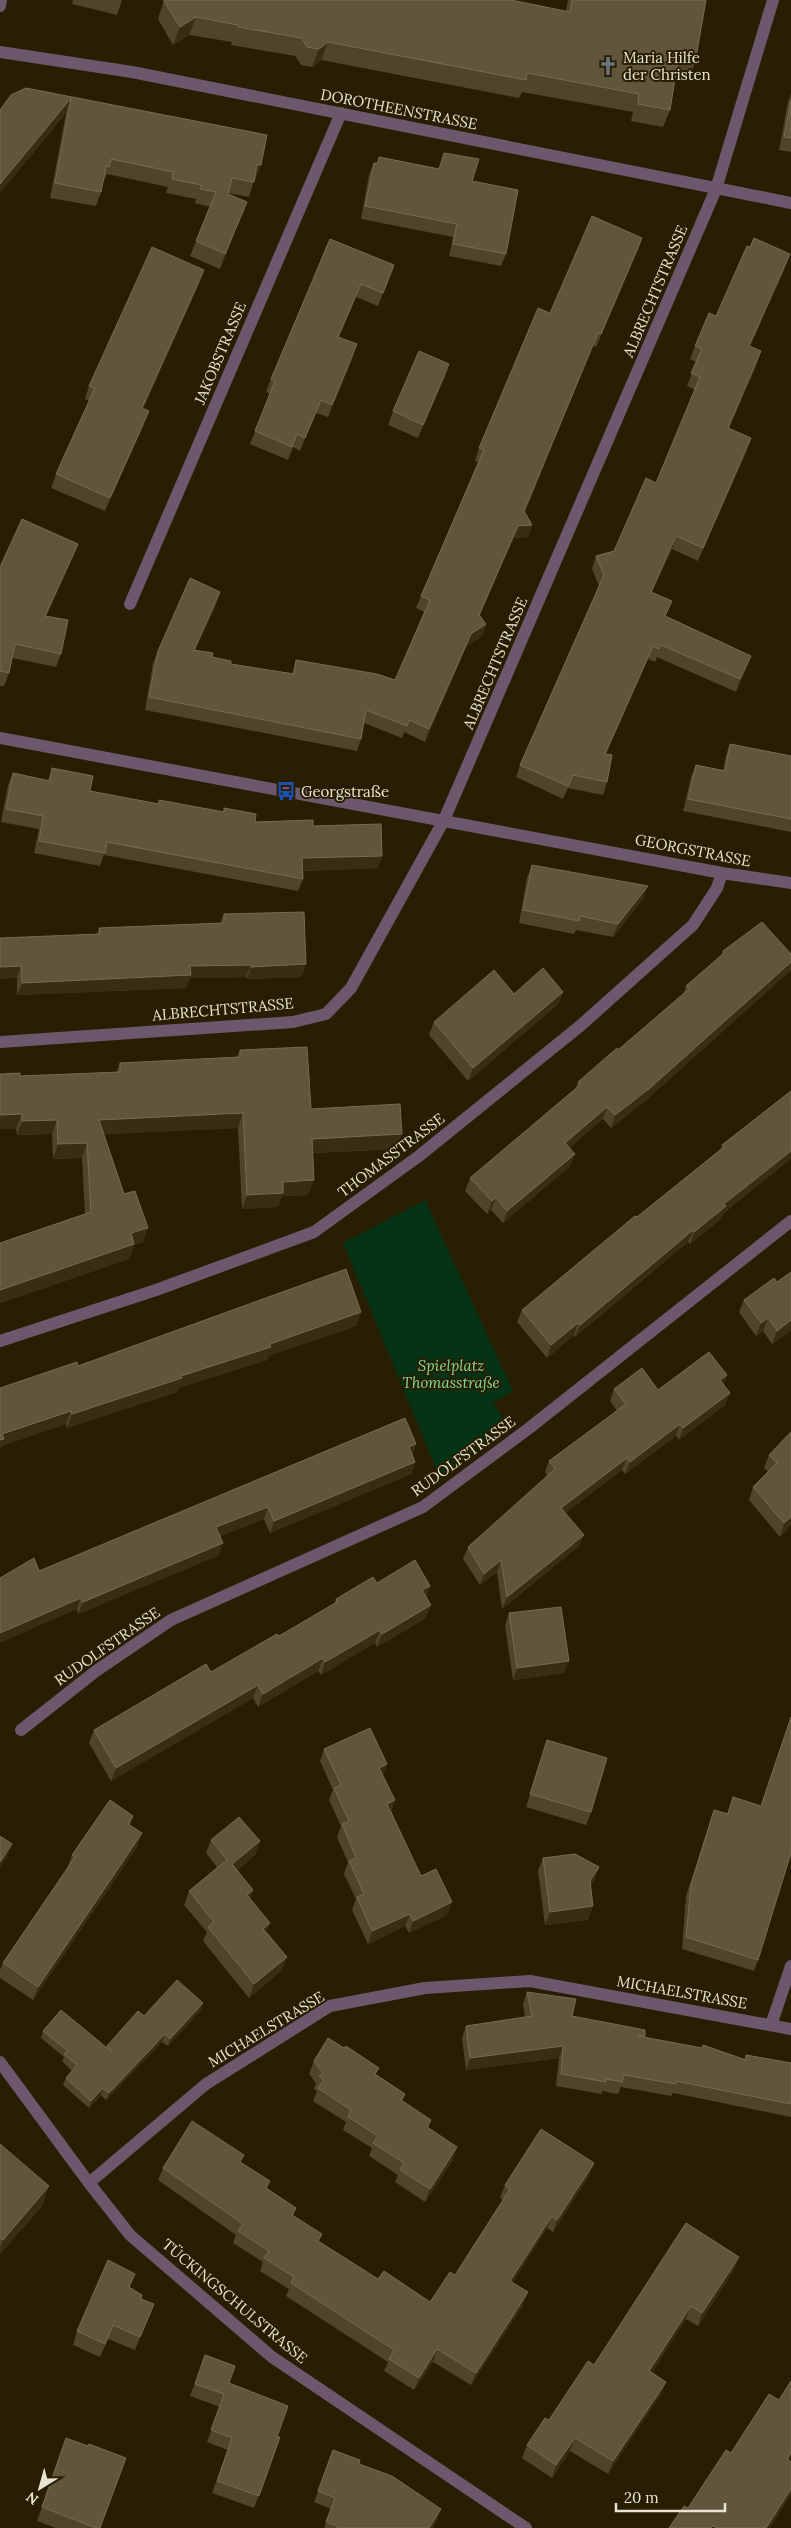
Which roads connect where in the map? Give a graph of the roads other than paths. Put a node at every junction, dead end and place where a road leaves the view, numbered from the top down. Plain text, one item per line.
1 (2, 0) edge
2 (773, 0) edge
3 (0, 6) edge
4 (0, 52) edge
5 (341, 114) junction
6 (716, 189) junction
7 (791, 203) edge
8 (130, 604) dead end
9 (0, 738) edge
10 (444, 820) junction
11 (722, 873) junction
12 (791, 883) edge
13 (0, 1042) edge
14 (791, 1221) edge
15 (0, 1341) edge
16 (21, 1730) dead end
17 (791, 1966) edge
18 (771, 2025) junction
19 (791, 2029) edge
20 (0, 2062) edge
21 (89, 2183) junction
22 (526, 2528) edge

1 - 3 street
2 - 6 street, ALBRECHTSTRASSE
4 - 5 street, DOROTHEENSTRASSE
5 - 6 street, DOROTHEENSTRASSE
5 - 8 street, JAKOBSTRASSE
6 - 7 street, DOROTHEENSTRASSE
6 - 10 street, ALBRECHTSTRASSE
9 - 10 street, GEORGSTRASSE
10 - 11 street, GEORGSTRASSE
10 - 13 street, ALBRECHTSTRASSE
11 - 12 street, GEORGSTRASSE
11 - 15 street, THOMASSTRASSE
14 - 16 street, RUDOLFSTRASSE
17 - 18 street
18 - 19 street, MICHAELSTRASSE
18 - 21 street, MICHAELSTRASSE
20 - 21 street, TÜCKINGSCHULSTRASSE
21 - 22 street, TÜCKINGSCHULSTRASSE

